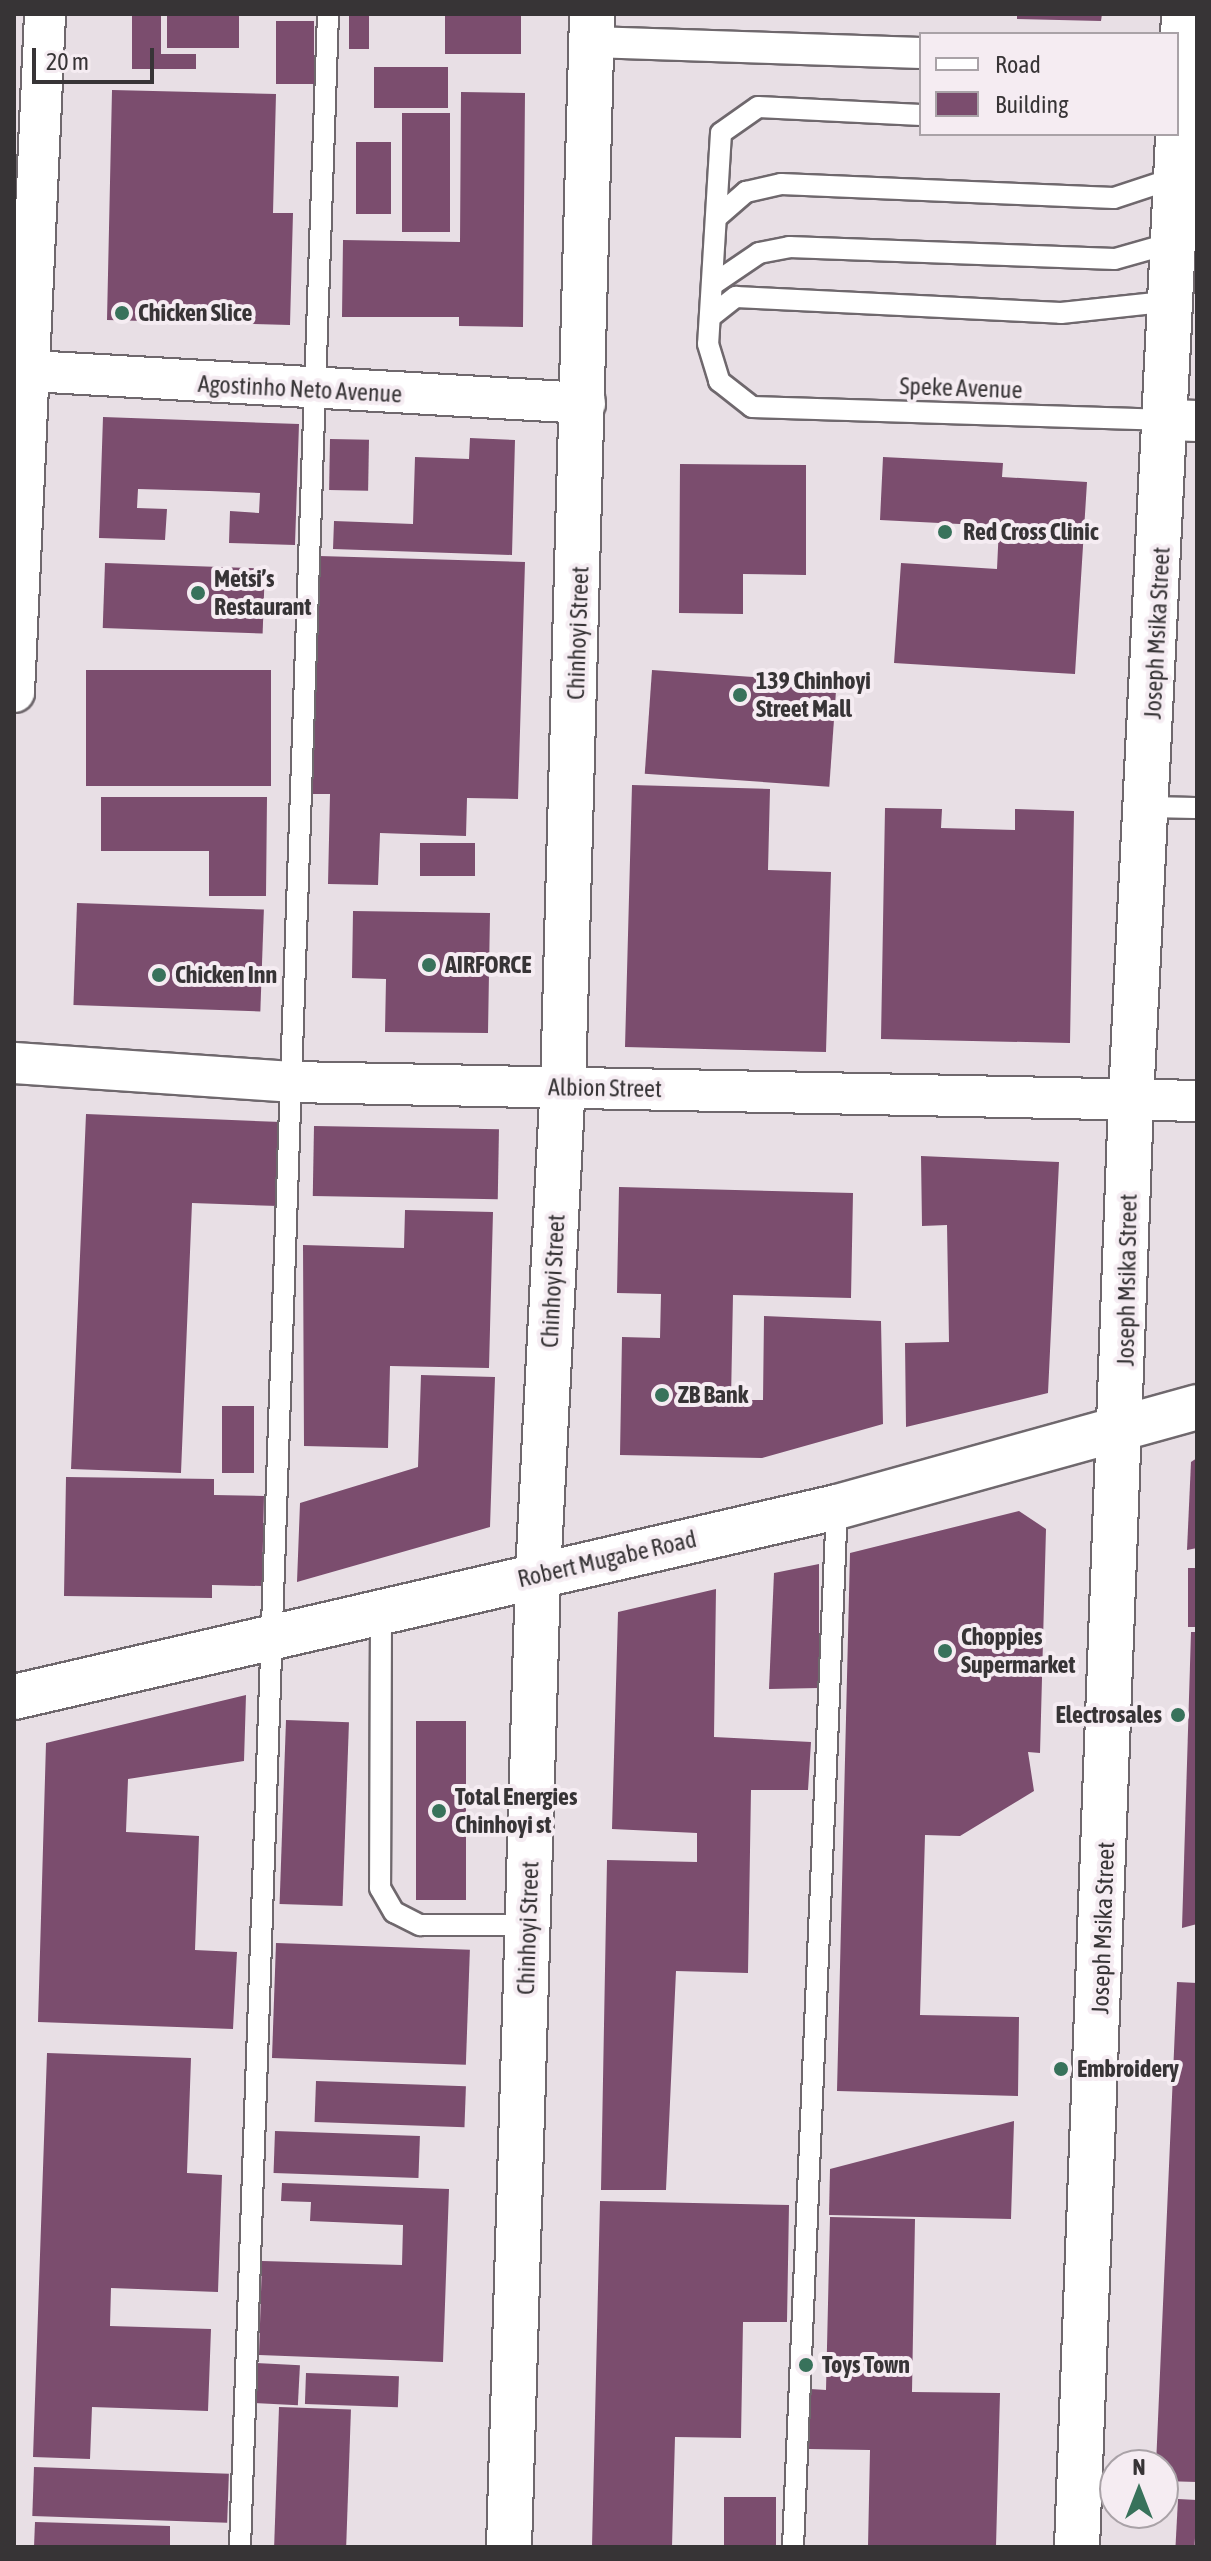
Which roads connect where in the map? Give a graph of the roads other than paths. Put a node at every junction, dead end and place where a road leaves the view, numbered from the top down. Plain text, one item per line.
1 (45, 14) edge
2 (328, 14) edge
3 (1184, 14) edge
4 (592, 28) edge
5 (919, 53) edge
6 (1180, 62) edge
7 (1180, 110) edge
8 (919, 115) edge
9 (1180, 177) junction
10 (716, 218) junction
11 (1177, 242) junction
12 (712, 285) junction
13 (1174, 301) junction
14 (710, 317) junction
15 (22, 371) edge
16 (313, 391) junction
17 (585, 403) junction
18 (1183, 421) edge
19 (14, 692) edge
20 (1147, 807) junction
21 (1197, 808) edge
22 (14, 1063) edge
23 (293, 1082) junction
24 (563, 1087) junction
25 (1131, 1099) junction
26 (1197, 1101) edge
27 (1197, 1407) edge
28 (1123, 1427) junction
29 (837, 1507) junction
30 (538, 1574) junction
31 (381, 1616) junction
32 (275, 1640) junction
33 (14, 1697) edge
34 (528, 1925) junction
35 (240, 2547) edge
36 (509, 2547) edge
37 (793, 2547) edge
38 (1077, 2547) edge

1 - 15 street
2 - 16 lane
3 - 6 street, Joseph Msika Street
4 - 5 street
4 - 17 street, Chinhoyi Street
6 - 7 street, Joseph Msika Street
7 - 9 street, Joseph Msika Street
8 - 10 lane
9 - 10 lane
9 - 11 street, Joseph Msika Street
10 - 12 lane
11 - 12 lane
11 - 13 street, Joseph Msika Street
12 - 14 lane
13 - 14 lane
13 - 18 street, Joseph Msika Street
14 - 18 lane, Speke Avenue
15 - 16 street, Agostinho Neto Avenue
15 - 19 street
16 - 17 street, Agostinho Neto Avenue
16 - 23 lane
17 - 24 street, Chinhoyi Street
18 - 20 street, Joseph Msika Street
20 - 21 lane
20 - 25 street, Joseph Msika Street
22 - 23 street, Albion Street
23 - 24 street, Albion Street
23 - 32 lane
24 - 25 street, Albion Street
24 - 30 street, Chinhoyi Street
25 - 26 street, Albion Street
25 - 28 street, Joseph Msika Street
27 - 28 street, Robert Mugabe Road
28 - 29 street, Robert Mugabe Road
28 - 38 street, Joseph Msika Street
29 - 30 street, Robert Mugabe Road
29 - 37 lane
30 - 31 street, Robert Mugabe Road
30 - 34 street, Chinhoyi Street
31 - 32 street, Robert Mugabe Road
31 - 34 lane
32 - 33 street, Robert Mugabe Road
32 - 35 lane
34 - 36 street, Chinhoyi Street

